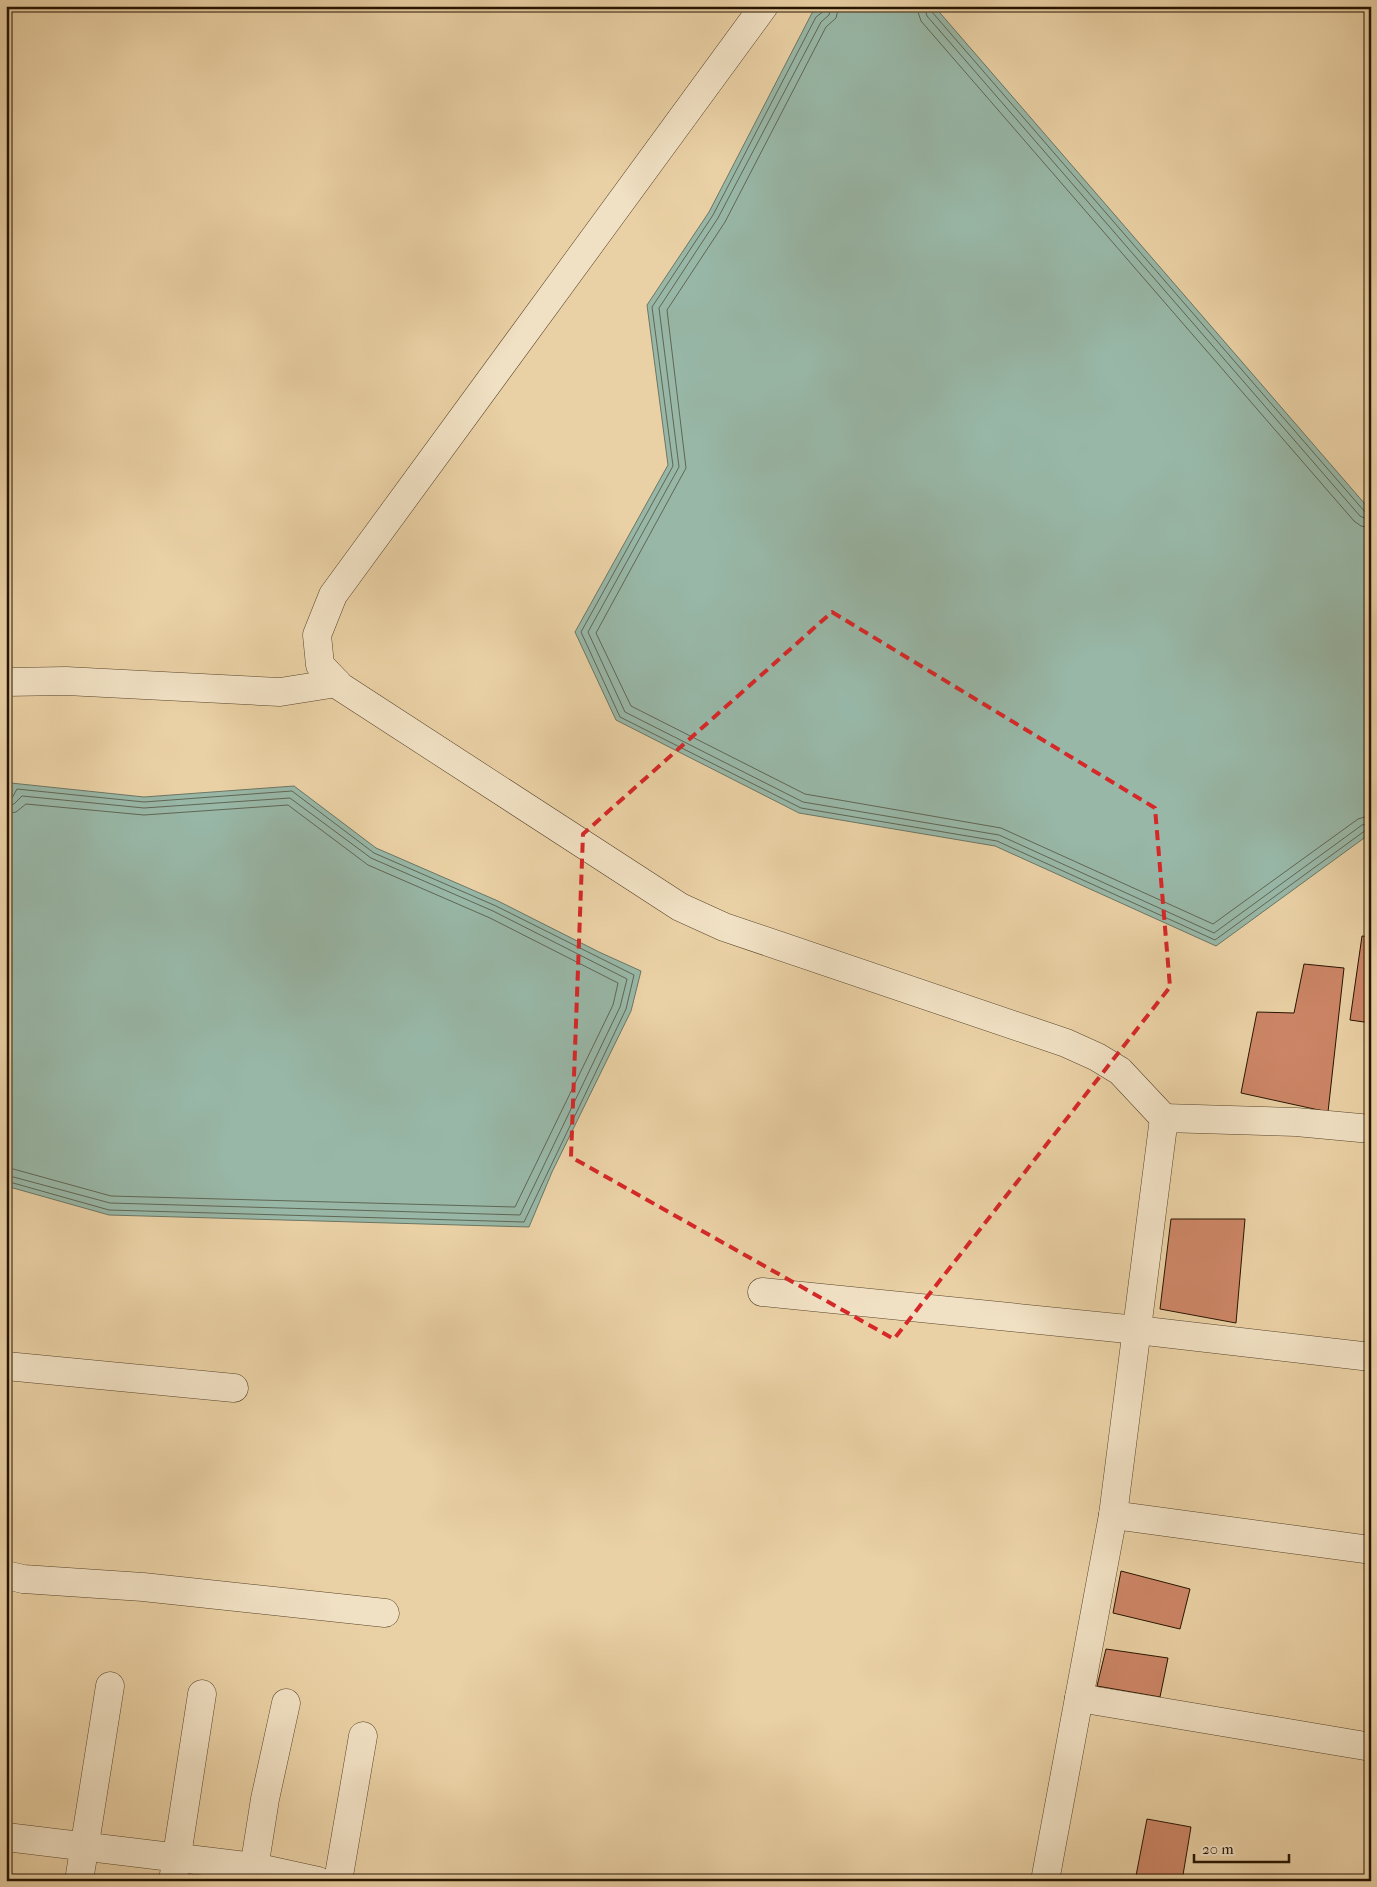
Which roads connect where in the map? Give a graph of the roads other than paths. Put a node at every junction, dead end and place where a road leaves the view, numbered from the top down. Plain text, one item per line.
1 (764, 6) edge
2 (6, 682) edge
3 (337, 683) junction
4 (1164, 1118) junction
5 (1371, 1129) edge
6 (762, 1292) dead end
7 (1137, 1330) junction
8 (1371, 1357) edge
9 (6, 1366) edge
10 (234, 1388) dead end
11 (1113, 1515) junction
12 (1371, 1550) edge
13 (6, 1575) edge
14 (385, 1613) dead end
15 (110, 1686) dead end
16 (202, 1694) dead end
17 (1079, 1698) junction
18 (286, 1703) dead end
19 (363, 1736) dead end
20 (1371, 1747) edge
21 (6, 1837) edge
22 (86, 1848) junction
23 (175, 1870) edge
24 (253, 1874) edge
25 (79, 1881) edge
26 (318, 1881) edge
27 (338, 1881) edge
28 (1045, 1881) edge

1 - 3 street
2 - 3 street
3 - 4 street
4 - 5 street
4 - 7 street
6 - 7 street
7 - 8 street
7 - 11 street
9 - 10 street
11 - 12 street
11 - 17 street
13 - 14 street
15 - 22 street
16 - 23 street
17 - 20 street
17 - 28 street
18 - 24 street
19 - 27 street
21 - 22 street
22 - 23 street
22 - 25 street
23 - 24 street
24 - 26 street

